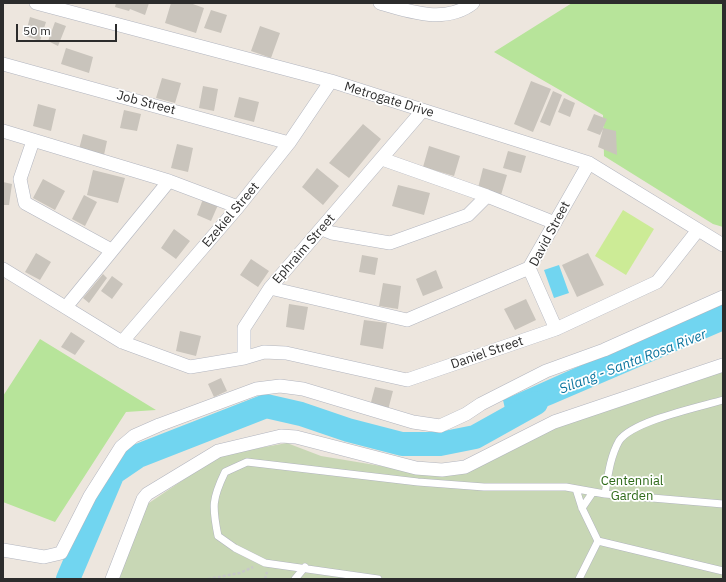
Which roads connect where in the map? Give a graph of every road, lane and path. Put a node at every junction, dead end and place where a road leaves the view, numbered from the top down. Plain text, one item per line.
1 (380, 3) edge
2 (473, 3) edge
3 (40, 4) edge
4 (3, 64) edge
5 (331, 82) junction
6 (424, 110) junction
7 (3, 131) edge
8 (33, 141) junction
9 (289, 143) junction
10 (382, 159) junction
11 (589, 163) junction
12 (169, 181) junction
13 (487, 196) junction
14 (238, 207) junction
15 (555, 223) junction
16 (322, 229) junction
17 (698, 230) junction
18 (723, 245) edge
19 (111, 250) junction
20 (529, 268) junction
21 (3, 269) edge
22 (270, 288) junction
23 (723, 297) edge
24 (66, 307) junction
25 (556, 329) junction
26 (122, 342) junction
27 (244, 358) junction
28 (723, 365) edge
29 (723, 400) edge
30 (576, 489) junction
31 (593, 492) junction
32 (605, 494) junction
33 (723, 504) edge
34 (582, 508) junction
35 (598, 541) junction
36 (3, 550) edge
37 (265, 563) junction
38 (305, 567) junction
39 (723, 571) edge
40 (112, 579) edge
41 (208, 579) edge
42 (295, 579) edge
43 (378, 579) edge
44 (579, 579) edge

1 - 2 street
3 - 5 street, Metrogate Drive
4 - 9 street, Job Street
5 - 6 street, Metrogate Drive
5 - 9 street, Ezekiel Street
6 - 10 street, Ephraim Street
6 - 11 street, Metrogate Drive
7 - 8 street
8 - 12 street
8 - 19 street
9 - 14 street, Ezekiel Street
10 - 13 street
10 - 16 street, Ephraim Street
11 - 15 street, David Street
11 - 17 street, Metrogate Drive
12 - 14 street
12 - 19 street
13 - 15 street
13 - 16 street
14 - 26 street, Ezekiel Street
15 - 20 street, David Street
16 - 22 street, Ephraim Street
17 - 18 street, Metrogate Drive
17 - 25 street, Daniel Street
19 - 24 street
20 - 22 street
20 - 25 street, David Street
21 - 24 street
22 - 27 street, Ephraim Street
23 - 36 street
24 - 26 street
25 - 27 street, Daniel Street
26 - 27 street
28 - 40 street
29 - 32 lane
30 - 31 lane
30 - 34 lane
30 - 37 lane
31 - 32 lane
31 - 34 lane
32 - 33 lane
34 - 35 lane
35 - 39 lane
35 - 44 lane
37 - 38 lane
37 - 41 path
38 - 42 lane
38 - 43 lane

